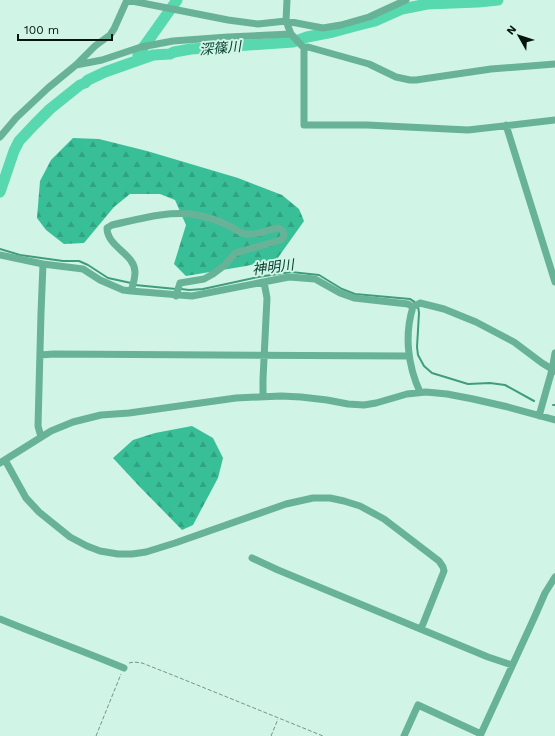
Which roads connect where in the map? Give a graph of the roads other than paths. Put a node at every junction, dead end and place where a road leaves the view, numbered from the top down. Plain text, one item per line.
1 (127, 0) edge
2 (288, 0) edge
3 (406, 0) edge
4 (286, 21) junction
5 (291, 34) junction
6 (304, 48) junction
7 (555, 64) edge
8 (76, 65) junction
9 (555, 120) edge
10 (506, 125) junction
11 (0, 138) edge
12 (0, 255) edge
13 (43, 264) junction
14 (264, 282) junction
15 (555, 282) edge
16 (132, 287) junction
17 (177, 292) junction
18 (413, 307) junction
19 (555, 353) edge
20 (40, 355) junction
21 (263, 356) junction
22 (409, 356) junction
23 (554, 370) edge
24 (420, 392) junction
25 (263, 396) junction
26 (539, 416) junction
27 (555, 420) edge
28 (42, 437) junction
29 (3, 461) edge
30 (252, 558) dead end
31 (555, 577) edge
32 (0, 619) edge
33 (421, 629) junction
34 (512, 665) junction
35 (124, 668) road end
36 (481, 735) edge
37 (404, 736) edge

1 - 4 street
1 - 8 street
2 - 4 street
3 - 4 street
4 - 5 street
5 - 6 street
5 - 8 street
6 - 7 street
6 - 10 street
8 - 11 street
9 - 10 street
10 - 15 street
12 - 13 street
13 - 16 street
13 - 20 street
14 - 17 street
14 - 18 street
14 - 21 street
16 - 17 street
16 - 17 street
18 - 22 street
18 - 23 street
19 - 23 street
20 - 21 street
20 - 28 street
21 - 22 street
21 - 25 street
22 - 24 street
23 - 26 street
24 - 25 street
24 - 26 street
25 - 28 street
26 - 27 street
28 - 29 street
29 - 33 street
30 - 33 street
31 - 34 street
32 - 35 street
33 - 34 street
34 - 36 street
36 - 37 street

